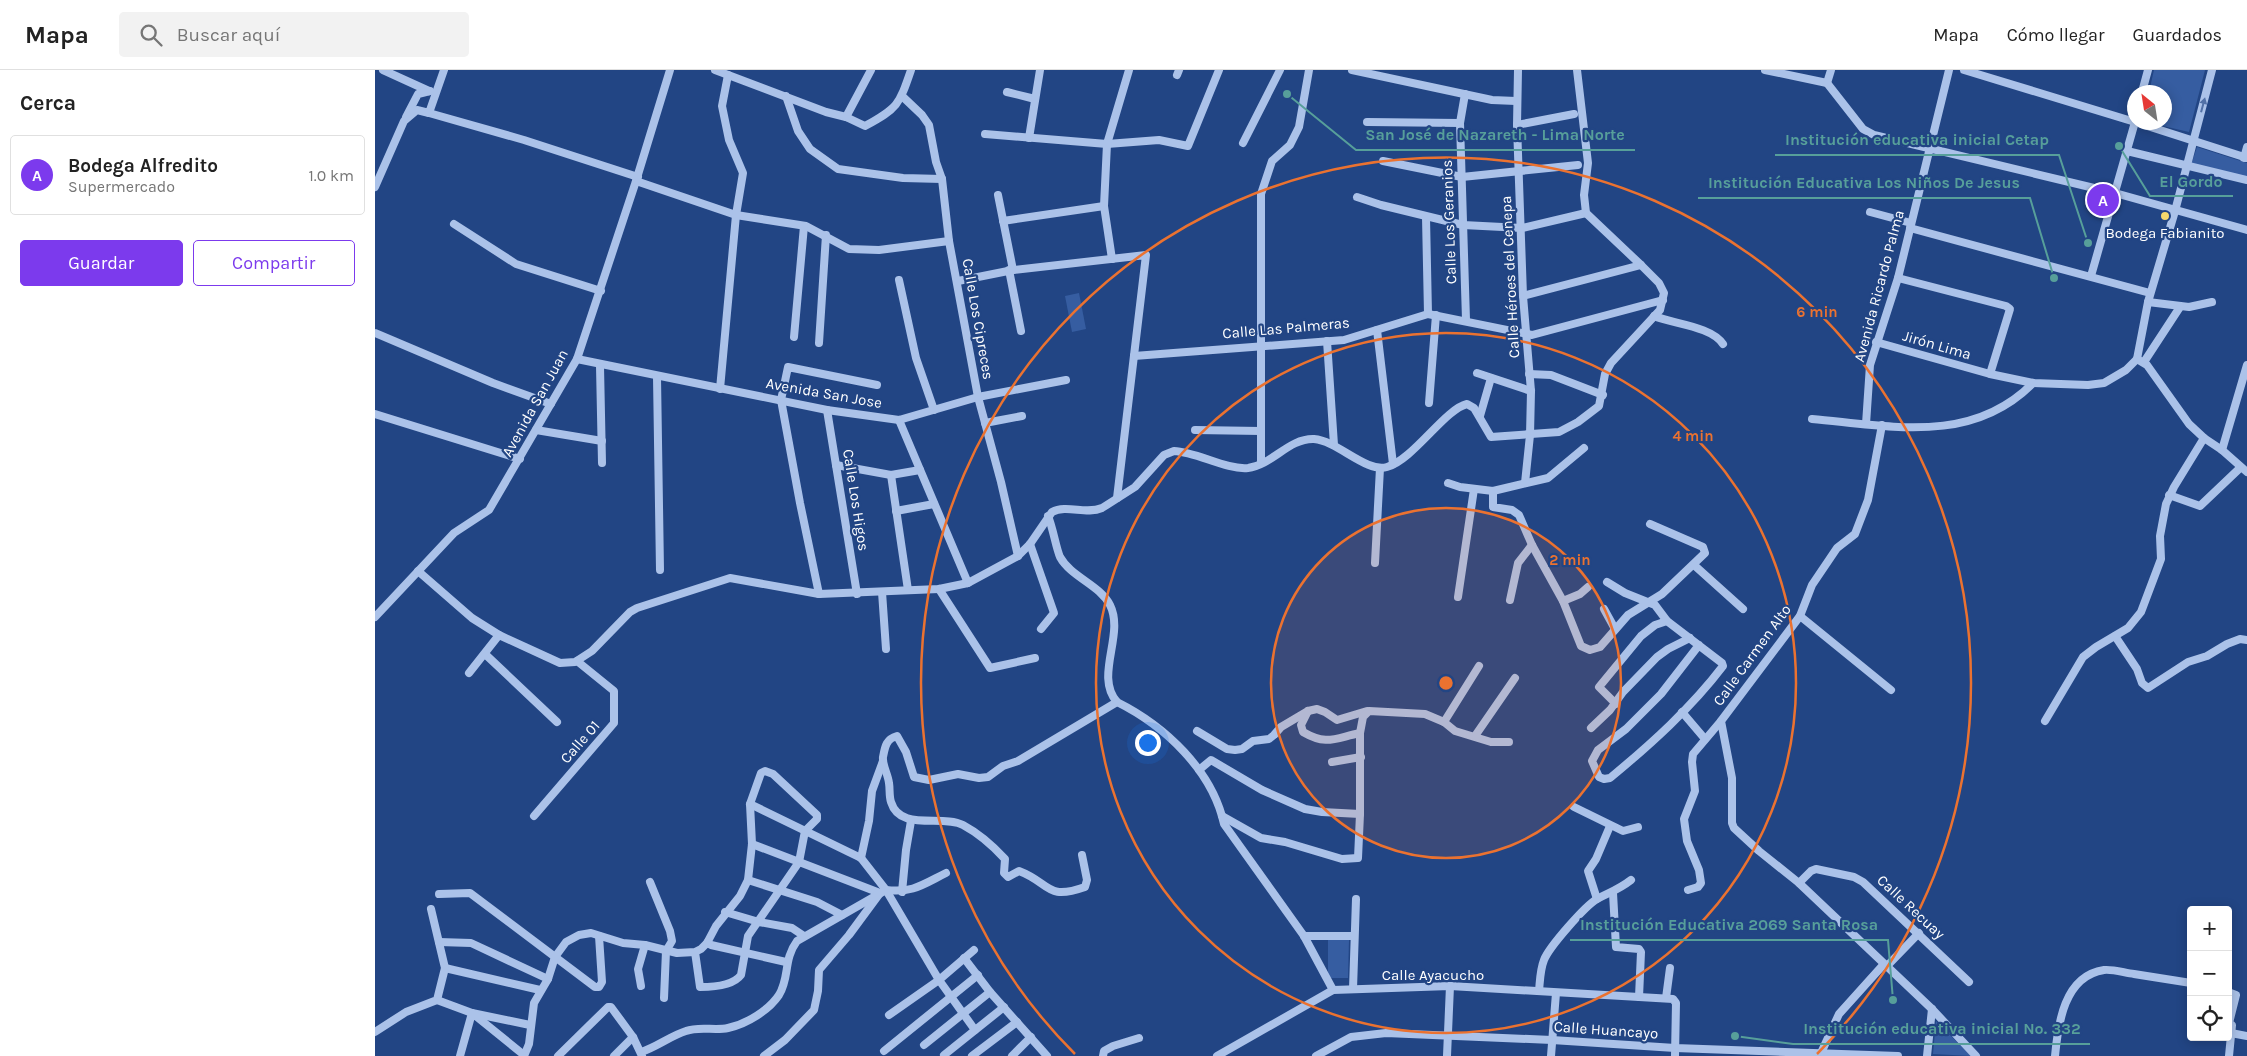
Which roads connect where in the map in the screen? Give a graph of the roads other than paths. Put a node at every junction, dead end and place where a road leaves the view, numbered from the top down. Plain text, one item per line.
1 (383, 70) edge
2 (444, 70) edge
3 (670, 70) edge
4 (715, 70) edge
5 (871, 70) edge
6 (911, 70) edge
7 (1040, 70) edge
8 (1129, 70) edge
9 (1219, 70) edge
10 (1280, 70) edge
11 (1309, 70) edge
12 (1352, 70) edge
13 (1518, 70) edge
14 (1577, 70) edge
15 (1765, 70) edge
16 (1831, 70) edge
17 (1949, 70) edge
18 (1964, 70) edge
19 (2148, 70) edge
20 (2212, 70) edge
21 (728, 75) junction
22 (1827, 82) junction
23 (2144, 85) edge
24 (433, 92) junction
25 (1007, 92) dead end
26 (1465, 94) junction
27 (786, 96) junction
28 (902, 96) junction
29 (1035, 99) junction
30 (1516, 101) junction
31 (429, 112) junction
32 (1574, 114) dead end
33 (846, 117) junction
34 (2127, 120) edge
35 (405, 121) junction
36 (1367, 122) dead end
37 (1460, 123) junction
38 (1517, 125) junction
39 (2133, 130) edge
40 (2161, 130) edge
41 (985, 134) dead end
42 (1029, 138) junction
43 (2193, 140) junction
44 (1243, 143) dead end
45 (1107, 144) junction
46 (2247, 147) edge
47 (1928, 148) junction
48 (2127, 151) junction
49 (2246, 158) edge
50 (1383, 161) dead end
51 (1578, 165) dead end
52 (2187, 165) junction
53 (1519, 172) junction
54 (1462, 177) junction
55 (942, 179) junction
56 (637, 180) junction
57 (2247, 180) edge
58 (376, 183) edge
59 (2115, 193) junction
60 (997, 195) dead end
61 (1357, 196) dead end
62 (1105, 206) junction
63 (2175, 211) junction
64 (1869, 212) dead end
65 (1586, 213) junction
66 (736, 215) junction
67 (1426, 217) junction
68 (1003, 222) junction
69 (454, 224) dead end
70 (1463, 225) junction
71 (804, 226) junction
72 (1911, 226) junction
73 (1522, 228) junction
74 (2247, 230) edge
75 (826, 235) junction
76 (949, 241) junction
77 (1112, 259) junction
78 (1641, 264) junction
79 (1011, 270) junction
80 (2091, 276) junction
81 (1897, 278) junction
82 (899, 280) dead end
83 (958, 281) junction
84 (601, 291) junction
85 (2150, 292) junction
86 (1523, 296) junction
87 (1663, 300) junction
88 (2147, 302) junction
89 (2212, 302) dead end
90 (2179, 307) junction
91 (1432, 314) junction
92 (1654, 316) junction
93 (1466, 320) junction
94 (1377, 330) junction
95 (1021, 331) dead end
96 (375, 333) edge
97 (1527, 333) junction
98 (794, 337) dead end
99 (1327, 341) junction
100 (1876, 342) junction
101 (819, 343) dead end
102 (1723, 344) dead end
103 (1262, 345) junction
104 (1134, 356) junction
105 (577, 359) junction
106 (2141, 360) junction
107 (2247, 365) edge
108 (600, 366) junction
109 (1477, 373) dead end
110 (1529, 374) junction
111 (1990, 374) junction
112 (657, 377) junction
113 (2246, 377) edge
114 (1491, 378) junction
115 (1066, 380) dead end
116 (2033, 383) junction
117 (877, 385) dead end
118 (720, 388) junction
119 (1531, 391) junction
120 (1603, 395) junction
121 (978, 397) junction
122 (781, 400) junction
123 (1429, 403) dead end
124 (551, 404) junction
125 (827, 410) junction
126 (935, 410) junction
127 (375, 414) edge
128 (1022, 416) dead end
129 (1480, 416) junction
130 (1812, 419) dead end
131 (899, 420) junction
132 (985, 423) junction
133 (1866, 424) junction
134 (1882, 426) junction
135 (536, 430) junction
136 (1195, 430) dead end
137 (1261, 431) junction
138 (1530, 435) junction
139 (2203, 438) junction
140 (601, 441) junction
141 (1334, 445) junction
142 (1584, 448) dead end
143 (2222, 450) junction
144 (520, 459) junction
145 (602, 463) dead end
146 (1261, 463) junction
147 (1393, 464) junction
148 (836, 465) junction
149 (1380, 468) junction
150 (920, 470) junction
151 (2243, 470) edge
152 (891, 475) junction
153 (1448, 482) dead end
154 (1525, 483) junction
155 (1474, 489) junction
156 (1493, 491) junction
157 (2169, 495) junction
158 (1117, 498) junction
159 (934, 504) junction
160 (896, 511) junction
161 (1048, 516) junction
162 (1650, 524) dead end
163 (1030, 544) junction
164 (1532, 545) junction
165 (1018, 556) junction
166 (1375, 563) dead end
167 (1694, 565) junction
168 (660, 570) dead end
169 (418, 571) junction
170 (1607, 582) dead end
171 (967, 583) junction
172 (1588, 587) dead end
173 (939, 588) junction
174 (907, 590) junction
175 (882, 592) junction
176 (819, 594) junction
177 (857, 594) junction
178 (1458, 598) dead end
179 (1510, 600) dead end
180 (1563, 601) junction
181 (1646, 603) junction
182 (1604, 609) dead end
183 (1743, 610) dead end
184 (1800, 616) junction
185 (375, 617) edge
186 (1667, 621) junction
187 (1041, 629) dead end
188 (1615, 629) junction
189 (499, 635) junction
190 (2115, 636) junction
191 (1690, 638) junction
192 (2247, 640) edge
193 (1699, 645) junction
194 (886, 649) dead end
195 (485, 654) junction
196 (1035, 658) dead end
197 (577, 661) junction
198 (1479, 666) dead end
199 (469, 672) dead end
200 (1515, 678) dead end
201 (1891, 690) dead end
202 (1117, 702) junction
203 (1616, 704) junction
204 (1309, 711) junction
205 (1369, 711) junction
206 (1682, 712) junction
207 (1721, 721) junction
208 (2045, 721) dead end
209 (557, 722) dead end
210 (1444, 722) junction
211 (1591, 728) dead end
212 (1197, 732) dead end
213 (1360, 733) junction
214 (1475, 736) junction
215 (1705, 738) junction
216 (1509, 742) dead end
217 (1361, 757) junction
218 (883, 761) junction
219 (1332, 762) dead end
220 (1199, 770) junction
221 (750, 804) junction
222 (1574, 807) dead end
223 (1361, 814) junction
224 (534, 816) dead end
225 (1222, 816) junction
226 (911, 821) junction
227 (1610, 826) junction
228 (1638, 826) dead end
229 (805, 832) junction
230 (753, 844) junction
231 (1082, 855) dead end
232 (861, 858) junction
233 (799, 862) junction
234 (946, 873) dead end
235 (748, 880) junction
236 (1631, 880) dead end
237 (650, 882) dead end
238 (1799, 882) junction
239 (1688, 890) dead end
240 (883, 891) junction
241 (780, 892) junction
242 (902, 892) junction
243 (1613, 893) junction
244 (439, 894) dead end
245 (1356, 899) dead end
246 (1597, 899) junction
247 (431, 909) dead end
248 (725, 912) junction
249 (843, 915) junction
250 (759, 922) junction
251 (1919, 933) junction
252 (599, 936) junction
253 (804, 936) junction
254 (1303, 936) junction
255 (1353, 936) junction
256 (439, 942) junction
257 (707, 943) junction
258 (645, 945) junction
259 (974, 950) dead end
260 (666, 951) junction
261 (695, 952) junction
262 (744, 953) junction
263 (555, 956) junction
264 (964, 958) junction
265 (786, 962) junction
266 (1885, 965) junction
267 (445, 968) junction
268 (1670, 968) dead end
269 (978, 975) junction
270 (548, 979) junction
271 (939, 980) junction
272 (1969, 982) dead end
273 (2187, 983) edge
274 (641, 986) dead end
275 (1450, 986) junction
276 (1353, 989) junction
277 (540, 990) junction
278 (1333, 990) junction
279 (1539, 991) junction
280 (990, 992) junction
281 (1556, 993) junction
282 (2232, 994) edge
283 (950, 997) junction
284 (1639, 997) junction
285 (664, 998) dead end
286 (1667, 998) junction
287 (437, 1000) junction
288 (1004, 1007) junction
289 (1932, 1009) junction
290 (2232, 1010) edge
291 (472, 1012) junction
292 (962, 1014) junction
293 (889, 1015) dead end
294 (1017, 1022) junction
295 (530, 1025) junction
296 (975, 1030) junction
297 (375, 1032) edge
298 (2232, 1033) edge
299 (1448, 1035) junction
300 (2247, 1036) edge
301 (633, 1037) junction
302 (1031, 1037) junction
303 (1139, 1038) dead end
304 (1552, 1040) junction
305 (2230, 1041) edge
306 (924, 1045) dead end
307 (1230, 1048) junction
308 (884, 1051) dead end
309 (1675, 1052) edge
310 (1821, 1053) junction
311 (641, 1054) edge
312 (1801, 1054) edge
313 (944, 1055) edge
314 (460, 1056) edge
315 (524, 1056) edge
316 (558, 1056) edge
317 (614, 1056) edge
318 (764, 1056) edge
319 (972, 1056) edge
320 (1012, 1056) edge
321 (1047, 1056) edge
322 (1103, 1056) edge
323 (1217, 1056) edge
324 (1235, 1056) edge
325 (1317, 1056) edge
326 (1447, 1056) edge
327 (1551, 1056) edge
328 (1898, 1056) edge
329 (1927, 1056) edge
330 (1976, 1056) edge
331 (2055, 1056) edge
332 (2229, 1056) edge

1 - 24 street
2 - 24 street
3 - 56 street, Avenida San Juan
4 - 21 street
5 - 33 street
6 - 28 street
7 - 29 street
8 - 45 street
9 - 45 street
10 - 44 street
11 - 103 street
12 - 26 street
13 - 30 street, Calle Héroes del Cenepa
14 - 65 street
15 - 22 street
16 - 22 street
17 - 47 street, Avenida Ricardo Palma
18 - 34 street
19 - 23 street
43 -> 20 street
21 - 27 street
21 - 66 street
22 - 47 street
24 - 31 street
24 - 35 street
25 - 29 street
26 - 30 street
26 - 37 street, Calle Los Geranios
27 - 33 street
27 - 55 street
28 - 33 street
28 - 55 street, Calle Los Cipreces
29 - 42 street
30 - 38 street, Calle Héroes del Cenepa
31 - 35 street
31 - 56 street
32 - 38 street
35 - 58 street
36 - 37 street
37 - 54 street, Calle Los Geranios
38 - 53 street, Calle Héroes del Cenepa
39 - 48 street
40 - 43 street
41 - 42 street
42 - 45 street
43 - 49 street
43 - 52 street
45 - 62 street
46 - 49 street
47 - 59 street
47 - 72 street, Avenida Ricardo Palma
48 - 52 street
48 - 59 street
50 - 54 street
51 - 53 street
52 - 57 street
52 - 63 street
53 - 54 street
53 - 73 street, Calle Héroes del Cenepa
54 - 70 street, Calle Los Geranios
55 - 76 street, Calle Los Cipreces
56 - 66 street
56 - 84 street, Avenida San Juan
59 - 63 street
59 - 80 street
60 - 68 street
61 - 67 street
62 - 68 street
62 - 77 street
63 - 74 street
63 - 85 street
64 - 72 street
65 - 73 street
65 - 78 street
66 - 71 street
66 - 118 street
67 - 70 street
67 - 91 street
68 - 79 street
69 - 84 street
70 - 73 street
70 - 93 street, Calle Los Geranios
71 - 75 street
71 - 98 street
72 - 80 street
72 - 81 street, Avenida Ricardo Palma
73 - 86 street, Calle Héroes del Cenepa
75 - 76 street
75 - 101 street
76 - 83 street, Calle Los Cipreces
77 - 79 street
77 - 104 street
78 - 86 street
78 - 87 street
79 - 83 street
79 - 95 street
80 - 85 street
81 - 100 street, Avenida Ricardo Palma
81 - 111 street
82 - 126 street
83 - 121 street, Calle Los Cipreces
84 - 105 street, Avenida San Juan
85 - 88 street
86 - 97 street, Calle Héroes del Cenepa
87 - 92 street
87 - 97 street, Calle Las Palmeras
88 - 90 street
88 - 106 street
89 - 90 street
90 - 106 street, Jirón Lima
91 - 93 street, Calle Las Palmeras
91 - 94 street, Calle Las Palmeras
91 - 123 street
92 - 102 street
92 - 120 street
93 - 97 street, Calle Las Palmeras
94 - 99 street, Calle Las Palmeras
94 - 147 street
96 - 124 street
97 - 110 street, Calle Héroes del Cenepa
99 - 103 street, Calle Las Palmeras
99 - 141 street
100 - 111 street, Jirón Lima
100 - 133 street, Avenida Ricardo Palma
103 - 104 street, Calle Las Palmeras
103 - 137 street
104 - 158 street
105 - 108 street, Avenida San Jose
105 - 124 street, Avenida San Juan
106 - 116 street, Jirón Lima
106 - 139 street
107 - 113 street
108 - 112 street, Avenida San Jose
108 - 140 street
109 - 114 street
110 - 119 street, Calle Héroes del Cenepa
110 - 120 street
111 - 116 street, Jirón Lima
112 - 118 street, Avenida San Jose
112 - 168 street
113 - 143 street
114 - 119 street
114 - 129 street
115 - 121 street, Avenida San Jose
116 - 134 street
117 - 122 street
118 - 122 street, Avenida San Jose
119 - 138 street, Calle Héroes del Cenepa
120 - 138 street
121 - 126 street, Avenida San Jose
121 - 132 street, Calle Los Cipreces
122 - 125 street, Avenida San Jose
122 - 176 street
124 - 135 street, Avenida San Juan
125 - 131 street, Avenida San Jose
125 - 148 street, Calle Los Higos
126 - 131 street, Avenida San Jose
127 - 144 street
128 - 132 street
129 - 138 street
129 - 147 street
130 - 133 street
131 - 150 street
132 - 165 street, Calle Los Cipreces
133 - 134 street
134 - 184 street, Calle Carmen Alto
135 - 140 street
135 - 144 street, Avenida San Juan
136 - 137 street
137 - 146 street
138 - 154 street, Calle Héroes del Cenepa
139 - 143 street
139 - 157 street
140 - 145 street
141 - 146 street
141 - 149 street
142 - 154 street
143 - 151 street
144 - 169 street, Avenida San Juan
146 - 158 street
147 - 149 street
148 - 152 street
148 - 177 street, Calle Los Higos
149 - 166 street
150 - 152 street
150 - 159 street
151 - 157 street
152 - 160 street
153 - 155 street
154 - 156 street
155 - 156 street
155 - 178 street
156 - 164 street
157 - 190 street
158 - 161 street
159 - 160 street
159 - 171 street
160 - 174 street
161 - 163 street
161 - 202 street
162 - 167 street
163 - 165 street
163 - 187 street
164 - 179 street
164 - 180 street
165 - 171 street
167 - 181 street
167 - 183 street
169 - 185 street, Avenida San Juan
169 - 189 street
170 - 181 street
171 - 173 street
172 - 180 street
173 - 174 street
173 - 196 street
174 - 175 street
175 - 177 street
175 - 194 street
176 - 177 street
176 - 197 street
180 - 188 street
181 - 186 street
181 - 188 street
182 - 188 street
184 - 201 street
184 - 207 street, Calle Carmen Alto
186 - 191 street
186 - 203 street
189 - 195 street
189 - 197 street
190 - 192 street
190 - 208 street
191 - 193 street
191 - 203 street
193 - 206 street
193 - 206 street
195 - 199 street
195 - 209 street
197 - 224 street, Calle 01
198 - 210 street
200 - 214 street
202 - 218 street
202 - 220 street
203 - 211 street
204 - 205 street
204 - 212 street
204 - 213 street
205 - 210 street
205 - 213 street
206 - 215 street
207 - 215 street
207 - 238 street, Calle Carmen Alto
210 - 214 street
213 - 217 street
214 - 216 street
215 - 239 street
217 - 219 street
217 - 223 street
218 - 226 street
218 - 232 street
220 - 223 street
220 - 225 street
221 - 229 street
221 - 229 street
221 - 230 street
222 - 227 street
223 - 225 street
225 - 254 street
226 - 231 street
226 - 242 street
227 - 228 street
227 - 246 street
229 - 232 street
229 - 233 street
230 - 233 street
230 - 235 street
232 - 240 street
233 - 240 street
233 - 241 street
234 - 242 street
235 - 241 street
235 - 248 street
236 - 243 street
237 - 260 street
238 - 251 street, Calle Recuay
238 - 266 street, Calle Carmen Alto
240 - 242 street
240 - 249 street
240 - 271 street
240 - 318 street
241 - 249 street
241 - 250 street
243 - 246 street
243 - 284 street
244 - 263 street
245 - 255 street
246 - 279 street
247 - 256 street
248 - 250 street
248 - 257 street
249 - 253 street
250 - 253 street
250 - 262 street
251 - 266 street
251 - 272 street, Calle Recuay
252 - 258 street
252 - 263 street
252 - 263 street
253 - 265 street
254 - 255 street
254 - 278 street
255 - 276 street
256 - 267 street
256 - 270 street
257 - 261 street
257 - 262 street
258 - 260 street
258 - 274 street
259 - 264 street
260 - 261 street
260 - 285 street
261 - 262 street
262 - 265 street
263 - 270 street
264 - 269 street
264 - 271 street
265 - 311 street
266 - 289 street, Calle Carmen Alto
266 - 310 street
267 - 277 street
267 - 287 street
268 - 286 street
269 - 280 street
269 - 283 street
270 - 277 street
271 - 283 street
271 - 293 street
273 - 331 street
275 - 276 street, Calle Ayacucho
275 - 279 street, Calle Ayacucho
275 - 299 street
276 - 278 street, Calle Ayacucho
277 - 295 street
278 - 307 street, Calle Ayacucho
279 - 281 street, Calle Ayacucho
280 - 288 street
280 - 292 street
281 - 284 street, Calle Ayacucho
281 - 304 street
282 - 290 street
283 - 292 street
283 - 308 street
284 - 286 street, Calle Ayacucho
286 - 309 street
287 - 291 street
287 - 297 street
288 - 294 street
288 - 296 street
289 - 329 street
289 - 330 street, Calle Carmen Alto
291 - 295 street
291 - 314 street
291 - 315 street
292 - 296 street
292 - 306 street
294 - 302 street
294 - 319 street
295 - 315 street
296 - 313 street
298 - 300 street
299 - 304 street, Calle Huancayo
299 - 325 street, Calle Huancayo
299 - 326 street
301 - 311 street
301 - 316 street
301 - 317 street
302 - 320 street
302 - 321 street
303 - 322 street
304 - 309 street, Calle Huancayo
304 - 327 street
305 - 332 street
307 - 323 street, Calle Ayacucho
307 - 324 street
309 - 312 street, Calle Huancayo
310 - 312 street, Calle Huancayo
310 - 328 street, Calle Huancayo

